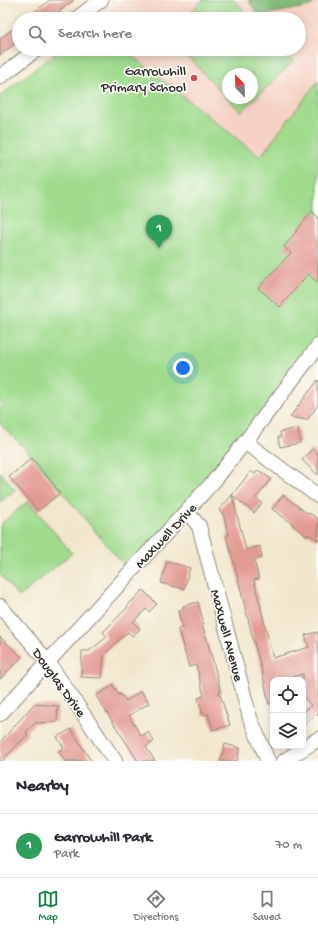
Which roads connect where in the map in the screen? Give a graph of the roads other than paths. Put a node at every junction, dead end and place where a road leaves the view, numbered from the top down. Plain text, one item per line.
1 (101, 0) edge
2 (85, 12) edge
3 (28, 56) edge
4 (0, 78) edge
5 (318, 346) edge
6 (245, 442) junction
7 (318, 496) edge
8 (187, 512) junction
9 (0, 606) edge
10 (48, 662) junction
11 (0, 714) edge
12 (318, 739) edge
13 (114, 761) edge
14 (268, 761) edge
15 (284, 761) edge

1 - 2 street
3 - 4 street
5 - 6 street, Maxwell Drive
6 - 7 street
6 - 8 street, Maxwell Drive
8 - 10 street, Maxwell Drive
8 - 14 street, Maxwell Avenue
9 - 10 street, Douglas Drive
10 - 11 street, Maxwell Drive
10 - 13 street, Douglas Drive
12 - 15 street

